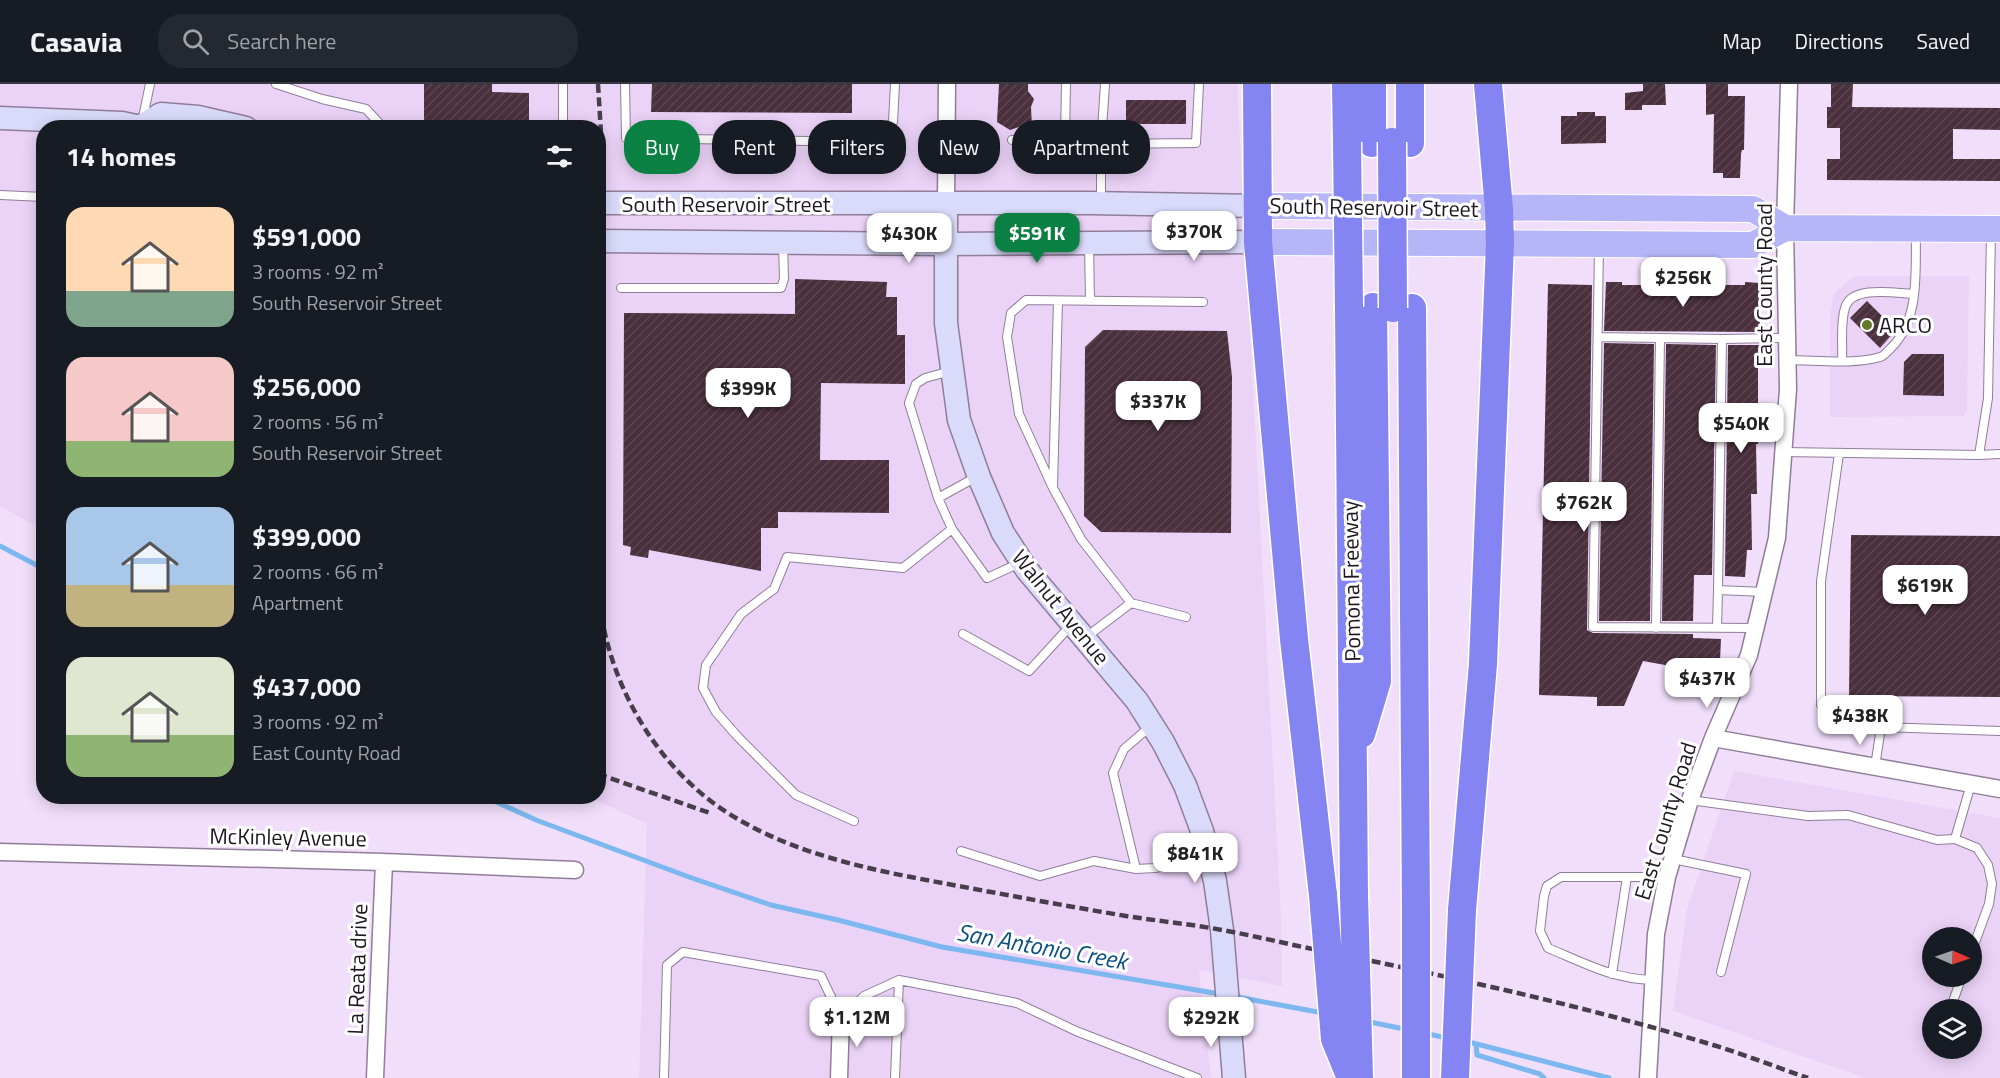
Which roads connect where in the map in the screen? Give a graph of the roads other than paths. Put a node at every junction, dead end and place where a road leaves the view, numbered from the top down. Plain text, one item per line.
1 (150, 84) edge
2 (276, 84) edge
3 (562, 84) edge
4 (625, 84) edge
5 (895, 84) edge
6 (947, 84) edge
7 (1066, 84) edge
8 (1105, 84) edge
9 (1199, 84) edge
10 (1257, 84) edge
11 (1347, 84) edge
12 (1371, 84) edge
13 (1392, 84) edge
14 (1410, 84) edge
15 (1488, 84) edge
16 (1790, 84) edge
17 (0, 118) edge
18 (51, 120) edge
19 (144, 120) edge
20 (153, 120) edge
21 (188, 120) edge
22 (376, 120) edge
23 (563, 120) edge
24 (1065, 120) edge
25 (1103, 120) edge
26 (1150, 143) edge
27 (1380, 143) junction
28 (1101, 174) edge
29 (0, 195) edge
30 (36, 196) edge
31 (606, 203) edge
32 (946, 203) junction
33 (1101, 204) junction
34 (1257, 206) junction
35 (1499, 209) junction
36 (1785, 228) junction
37 (1916, 228) junction
38 (1996, 229) edge
39 (606, 241) edge
40 (1258, 242) junction
41 (783, 243) junction
42 (1089, 243) junction
43 (1500, 243) junction
44 (945, 244) junction
45 (1599, 245) junction
46 (621, 288) dead end
47 (1914, 294) junction
48 (1058, 300) junction
49 (1090, 300) junction
50 (1203, 302) dead end
51 (1381, 308) junction
52 (1598, 338) junction
53 (1787, 338) junction
54 (1660, 339) junction
55 (1722, 339) junction
56 (1788, 360) junction
57 (1842, 360) junction
58 (952, 371) junction
59 (1783, 452) junction
60 (1839, 454) junction
61 (2000, 454) edge
62 (1979, 455) junction
63 (978, 476) junction
64 (1053, 488) junction
65 (938, 498) junction
66 (952, 529) junction
67 (1022, 562) junction
68 (1718, 590) junction
69 (1764, 592) junction
70 (1131, 603) junction
71 (1186, 617) dead end
72 (1656, 628) junction
73 (1717, 628) junction
74 (1755, 628) junction
75 (1078, 631) junction
76 (963, 634) dead end
77 (1152, 725) junction
78 (1881, 727) junction
79 (2000, 731) edge
80 (1713, 738) junction
81 (1875, 767) junction
82 (1971, 784) junction
83 (2000, 789) edge
84 (1690, 800) junction
85 (854, 821) dead end
86 (1955, 839) junction
87 (961, 851) dead end
88 (0, 852) edge
89 (1209, 858) junction
90 (1673, 859) junction
91 (384, 862) junction
92 (1136, 869) junction
93 (575, 870) dead end
94 (1627, 877) junction
95 (1667, 877) junction
96 (1981, 927) edge
97 (1721, 972) dead end
98 (1612, 974) junction
99 (899, 980) junction
100 (1653, 980) junction
101 (841, 1018) junction
102 (1184, 1076) edge
103 (375, 1078) edge
104 (664, 1078) edge
105 (839, 1078) edge
106 (895, 1078) edge
107 (1197, 1078) edge
108 (1234, 1078) edge
109 (1351, 1078) edge
110 (1359, 1078) edge
111 (1416, 1078) edge
112 (1455, 1078) edge
113 (1648, 1078) edge

1 - 19 lane
2 - 22 lane
3 - 23 lane
4 - 5 lane
6 - 32 street, Walnut Avenue
7 - 24 lane
8 - 25 lane
9 - 26 lane
10 - 34 highway
11 - 27 highway, Pomona Freeway
12 - 27 highway
13 - 27 highway
14 - 27 highway, Pomona Freeway
15 - 35 highway
16 - 36 street, East County Road
17 - 18 main road
20 - 21 main road
27 - 51 highway, Pomona Freeway, bridge
27 - 51 highway, Pomona Freeway
28 - 33 lane
29 - 30 lane
31 - 32 main road, South Reservoir Street
32 - 33 main road, South Reservoir Street
32 - 44 main road, Walnut Avenue
33 - 34 main road, South Reservoir Street
34 - 35 main road, South Reservoir Street
34 - 40 highway
35 - 36 main road, South Reservoir Street
35 - 43 highway
36 - 37 main road, South Reservoir Street
36 - 45 main road, South Reservoir Street
36 - 53 street, East County Road
37 - 38 main road, South Reservoir Street
37 - 47 lane
38 - 62 lane
39 - 41 main road, South Reservoir Street
40 - 42 main road, South Reservoir Street
40 - 43 main road, South Reservoir Street
40 - 109 highway, bridge
41 - 44 main road, South Reservoir Street
41 - 46 lane
42 - 44 main road, South Reservoir Street
42 - 49 lane
43 - 45 main road, South Reservoir Street
43 - 112 highway, bridge
44 - 58 main road, Walnut Avenue
45 - 52 lane
47 - 57 lane
47 - 57 lane
48 - 49 lane
48 - 64 lane
48 - 64 lane
49 - 50 lane
51 - 110 highway, Pomona Freeway, bridge
51 - 111 highway, Pomona Freeway, bridge
52 - 54 lane
52 - 72 lane
53 - 55 lane
53 - 56 street, East County Road
54 - 55 lane
54 - 72 lane
55 - 68 lane
56 - 57 lane
56 - 59 street, East County Road
58 - 63 main road, Walnut Avenue
58 - 65 lane
59 - 60 lane
59 - 69 street, East County Road
60 - 62 lane
60 - 78 lane
61 - 62 lane
63 - 65 lane
63 - 67 main road, Walnut Avenue
64 - 70 lane
65 - 66 lane
66 - 67 lane
66 - 85 lane
67 - 75 main road, Walnut Avenue
68 - 69 lane
68 - 73 lane
69 - 74 street, East County Road
70 - 71 lane
70 - 75 lane
72 - 73 lane
73 - 74 lane
74 - 80 street, East County Road
75 - 76 lane
75 - 77 main road, Walnut Avenue
77 - 89 main road, Walnut Avenue
77 - 92 lane
78 - 79 lane
78 - 81 lane
80 - 81 street
80 - 84 street, East County Road
81 - 82 street
82 - 83 street
82 - 86 lane
84 - 86 lane
84 - 90 street, East County Road
86 - 96 lane
87 - 92 lane
88 - 91 street, McKinley Avenue
89 - 92 lane
89 - 108 main road, Walnut Avenue
90 - 95 street, East County Road
90 - 97 lane
91 - 93 street, McKinley Avenue
91 - 103 street, La Reata drive
94 - 95 lane
94 - 98 lane
94 - 98 lane
95 - 100 street, East County Road
98 - 100 lane
99 - 101 lane
99 - 102 lane
99 - 106 lane
100 - 113 street, East County Road
101 - 104 lane
101 - 105 street
102 - 107 lane

